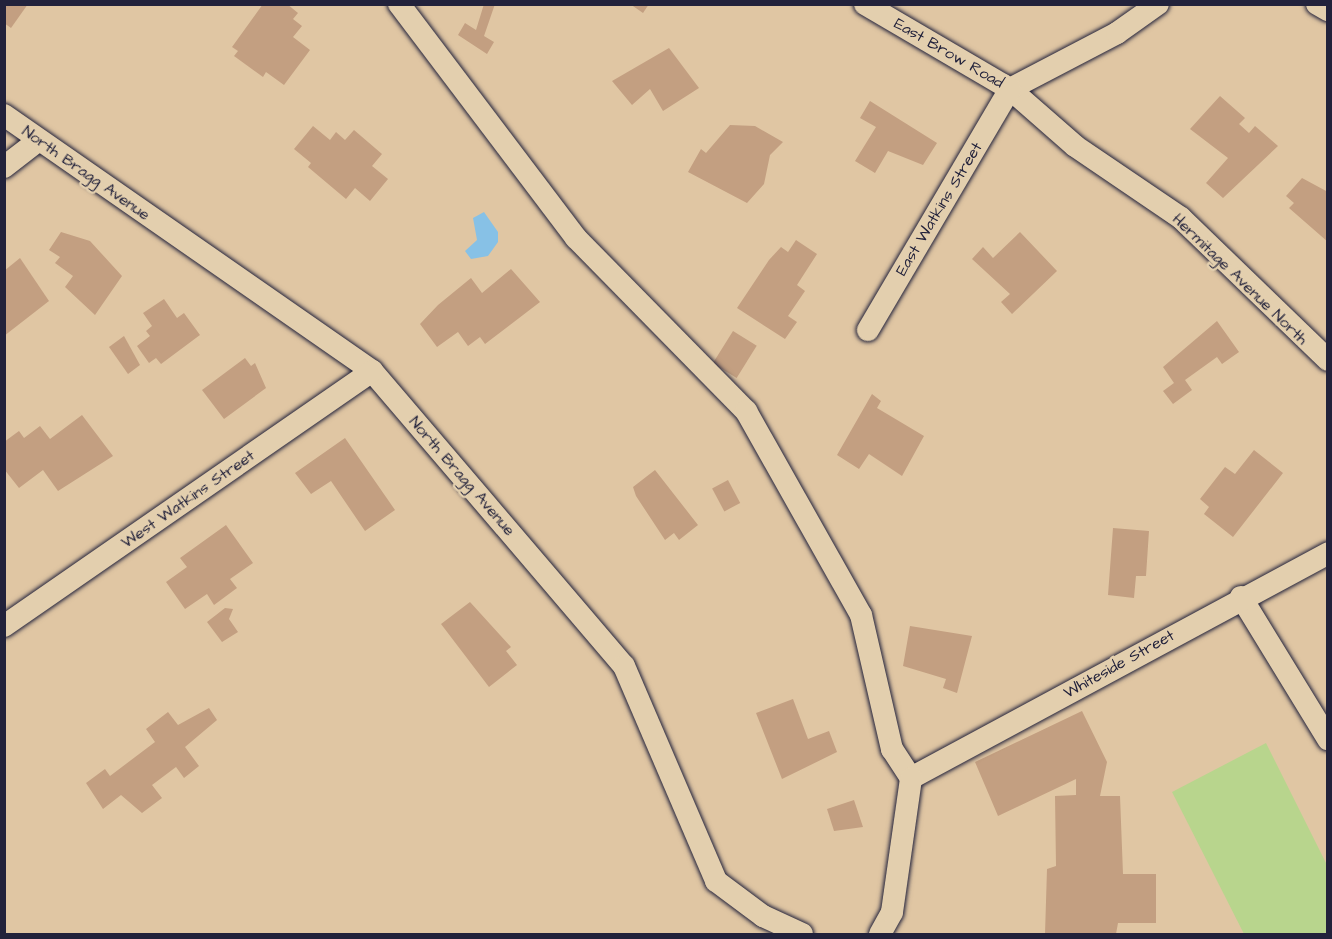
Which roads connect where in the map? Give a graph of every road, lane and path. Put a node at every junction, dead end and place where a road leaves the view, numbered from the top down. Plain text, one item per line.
1 (399, 4) edge
2 (865, 4) edge
3 (1158, 4) edge
4 (1317, 4) edge
5 (1328, 10) edge
6 (1010, 89) junction
7 (4, 115) edge
8 (39, 140) junction
9 (4, 166) edge
10 (868, 330) dead end
11 (1328, 360) edge
12 (372, 371) junction
13 (1328, 553) edge
14 (1241, 597) junction
15 (4, 626) edge
16 (1328, 739) edge
17 (911, 778) junction
18 (802, 934) edge
19 (880, 934) edge

1 - 17 street
2 - 6 street, East Brow Road
3 - 6 street, East Brow Road
4 - 5 street
6 - 10 street, East Watkins Street
6 - 11 street, Hermitage Avenue North
7 - 8 street, North Bragg Avenue
8 - 9 street
8 - 12 street, North Bragg Avenue
12 - 15 street, West Watkins Street
12 - 18 street, North Bragg Avenue
13 - 14 street, Whiteside Street
14 - 16 street
14 - 17 street, Whiteside Street
17 - 19 street

